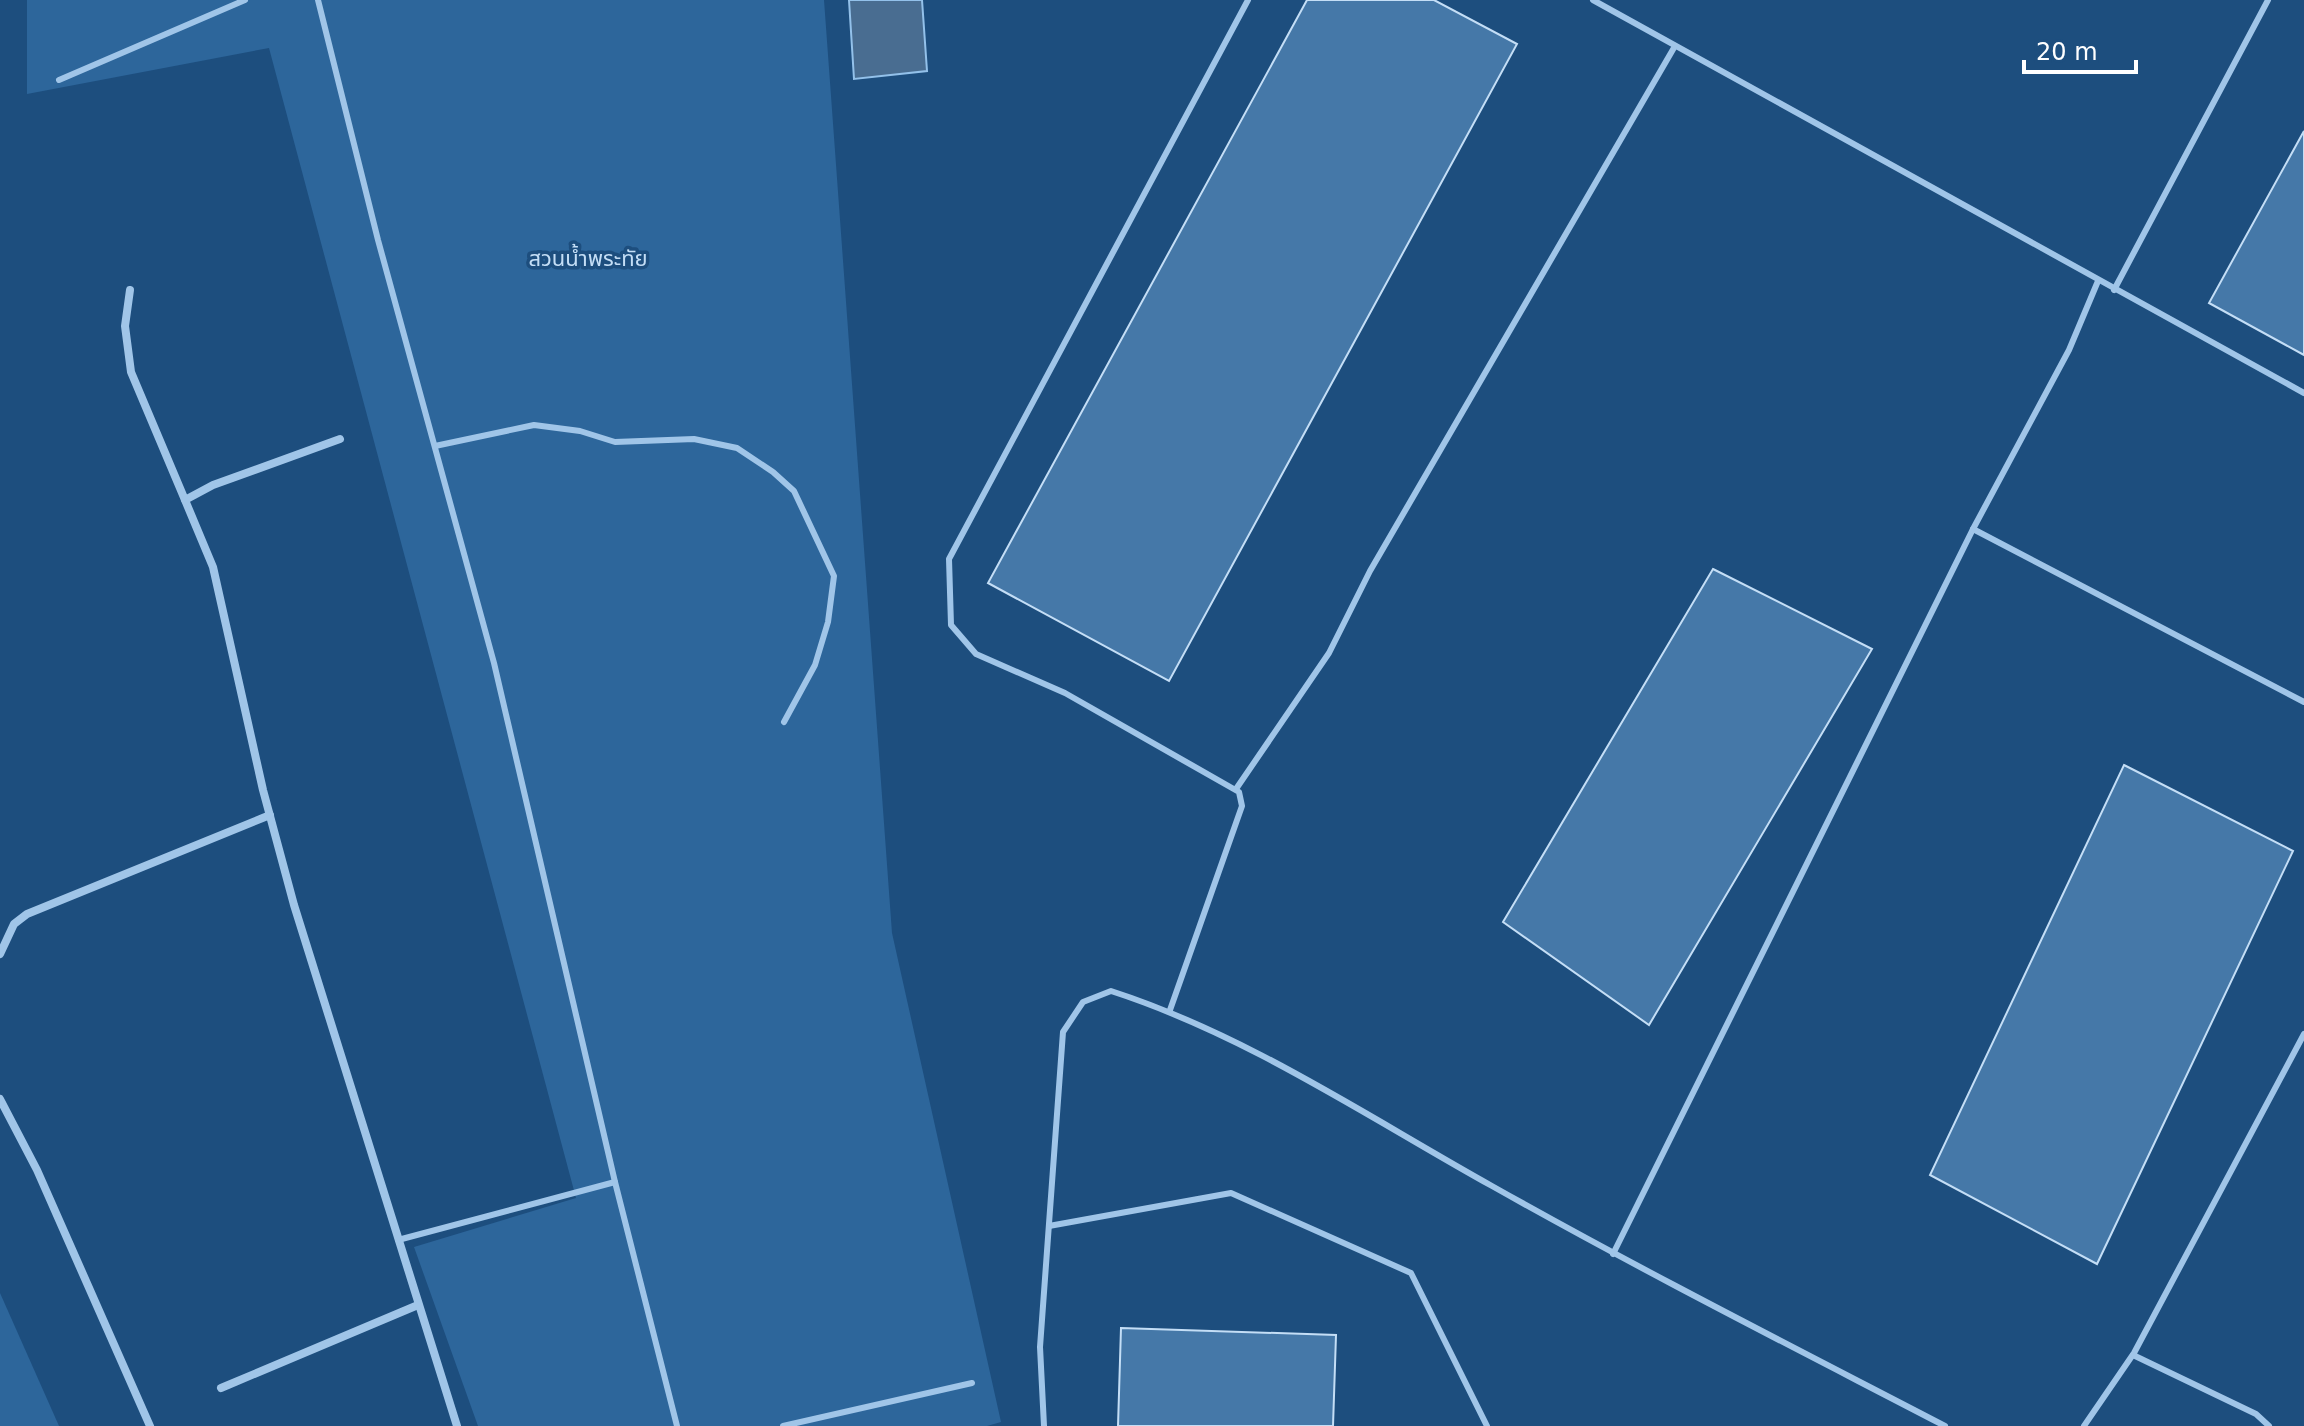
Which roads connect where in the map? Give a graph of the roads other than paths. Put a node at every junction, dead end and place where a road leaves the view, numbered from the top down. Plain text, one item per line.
1 (245, 0) edge
2 (318, 0) edge
3 (1248, 0) edge
4 (1593, 0) edge
5 (2266, 1) edge
6 (1675, 46) junction
7 (59, 80) dead end
8 (2098, 281) junction
9 (130, 290) dead end
10 (2114, 290) junction
11 (2304, 393) edge
12 (340, 439) dead end
13 (435, 446) junction
14 (185, 500) junction
15 (1973, 529) junction
16 (2304, 702) edge
17 (784, 722) dead end
18 (1236, 789) junction
19 (270, 815) junction
20 (0, 954) edge
21 (1170, 1010) junction
22 (2304, 1034) edge
23 (0, 1099) edge
24 (615, 1182) junction
25 (1049, 1226) junction
26 (398, 1240) junction
27 (1613, 1254) junction
28 (418, 1305) junction
29 (2133, 1355) junction
30 (972, 1383) dead end
31 (221, 1388) dead end
32 (150, 1426) edge
33 (457, 1426) edge
34 (677, 1426) edge
35 (783, 1426) edge
36 (1044, 1426) edge
37 (1487, 1426) edge
38 (1945, 1426) edge
39 (2084, 1426) edge
40 (2269, 1426) edge

1 - 7 lane
2 - 13 lane
3 - 18 lane
4 - 6 lane
5 - 10 lane
6 - 8 lane
6 - 18 lane
8 - 10 lane
8 - 15 lane
9 - 14 street
10 - 11 lane
12 - 14 street
13 - 17 lane
13 - 24 lane
14 - 19 street
15 - 16 lane
15 - 27 lane
18 - 21 lane
19 - 20 street
19 - 26 street
21 - 25 lane
21 - 27 lane
22 - 29 lane
23 - 32 street
24 - 26 lane
24 - 34 lane
25 - 36 lane
25 - 37 lane
26 - 28 street
27 - 38 lane
28 - 31 street
28 - 33 street
29 - 39 lane
29 - 40 lane
30 - 35 lane

